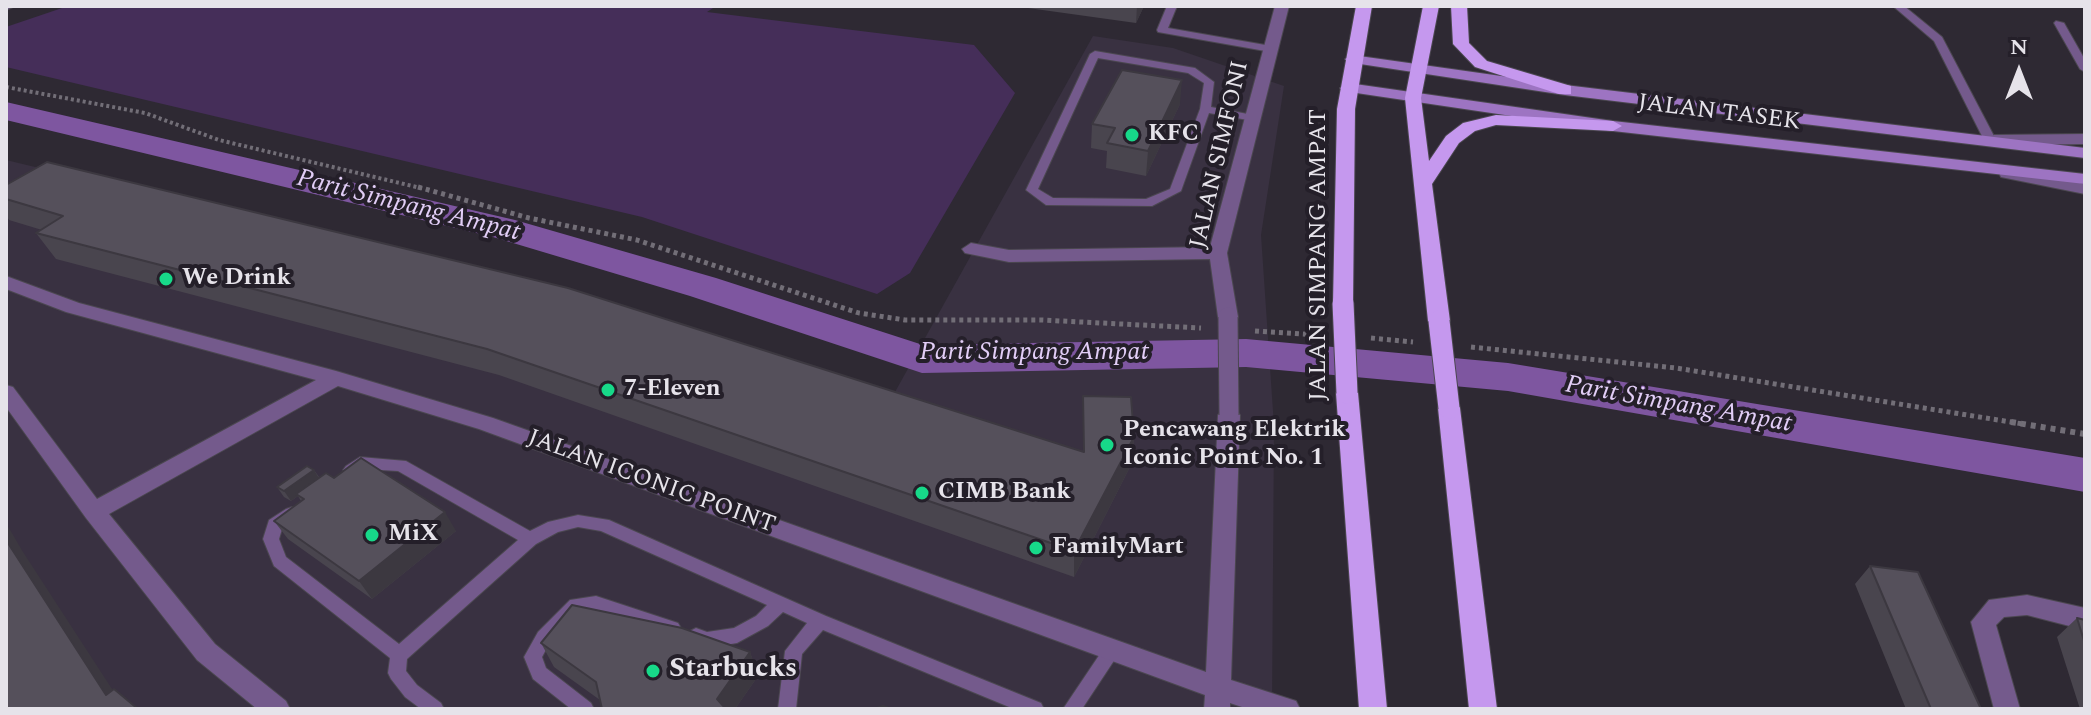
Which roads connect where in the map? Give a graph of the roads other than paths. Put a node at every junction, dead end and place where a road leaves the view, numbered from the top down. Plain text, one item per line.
1 (1172, 6) edge
2 (1282, 6) edge
3 (1364, 6) edge
4 (1431, 6) edge
5 (1459, 6) edge
6 (1903, 7) edge
7 (2059, 23) dead end
8 (1271, 49) junction
9 (1352, 59) junction
10 (1419, 69) junction
11 (2085, 69) edge
12 (1348, 88) junction
13 (1565, 90) junction
14 (1413, 98) junction
15 (1205, 109) junction
16 (1253, 118) junction
17 (1613, 126) junction
18 (2085, 139) edge
19 (1990, 140) junction
20 (2085, 153) edge
21 (2001, 172) junction
22 (2085, 179) edge
23 (1424, 183) junction
24 (2085, 189) edge
25 (971, 249) dead end
26 (1218, 253) junction
27 (6, 282) edge
28 (336, 378) junction
29 (6, 392) edge
30 (336, 481) edge
31 (311, 499) edge
32 (94, 512) junction
33 (530, 539) junction
34 (781, 603) junction
35 (2085, 619) edge
36 (820, 621) junction
37 (1112, 650) junction
38 (399, 655) junction
39 (1217, 698) edge
40 (277, 709) edge
41 (435, 709) edge
42 (585, 709) edge
43 (787, 709) edge
44 (1035, 709) edge
45 (1072, 709) edge
46 (1287, 709) edge
47 (1373, 709) edge
48 (1483, 709) edge
49 (2007, 709) edge

1 - 8 lane
2 - 8 street, JALAN SIMFONI
3 - 9 highway, JALAN SIMPANG AMPAT
4 - 10 highway
5 - 13 highway
6 - 19 lane
7 - 11 lane
8 - 16 street, JALAN SIMFONI
9 - 10 main road, JALAN TASEK
9 - 12 highway, JALAN SIMPANG AMPAT
10 - 13 main road, JALAN TASEK
10 - 14 highway
12 - 14 main road, JALAN TASEK
12 - 47 highway, JALAN SIMPANG AMPAT, bridge
13 - 19 main road, JALAN TASEK
14 - 17 main road, JALAN TASEK
14 - 23 highway
15 - 15 lane
15 - 16 lane
16 - 26 street, JALAN SIMFONI
17 - 21 main road, JALAN TASEK
17 - 23 highway
18 - 19 street
19 - 20 main road, JALAN TASEK
21 - 22 main road, JALAN TASEK
21 - 24 street
23 - 48 highway, bridge
25 - 26 street
26 - 39 street, JALAN SIMFONI, bridge
27 - 28 street, JALAN ICONIC POINT
28 - 32 street
28 - 37 street, JALAN ICONIC POINT
29 - 32 street
30 - 33 lane
31 - 38 lane
32 - 40 street
33 - 34 lane
33 - 38 lane
34 - 36 lane
34 - 42 lane
35 - 49 street
36 - 43 lane
36 - 44 lane
37 - 39 street, JALAN ICONIC POINT
37 - 45 lane
38 - 41 lane
39 - 46 street, JALAN ICONIC POINT

